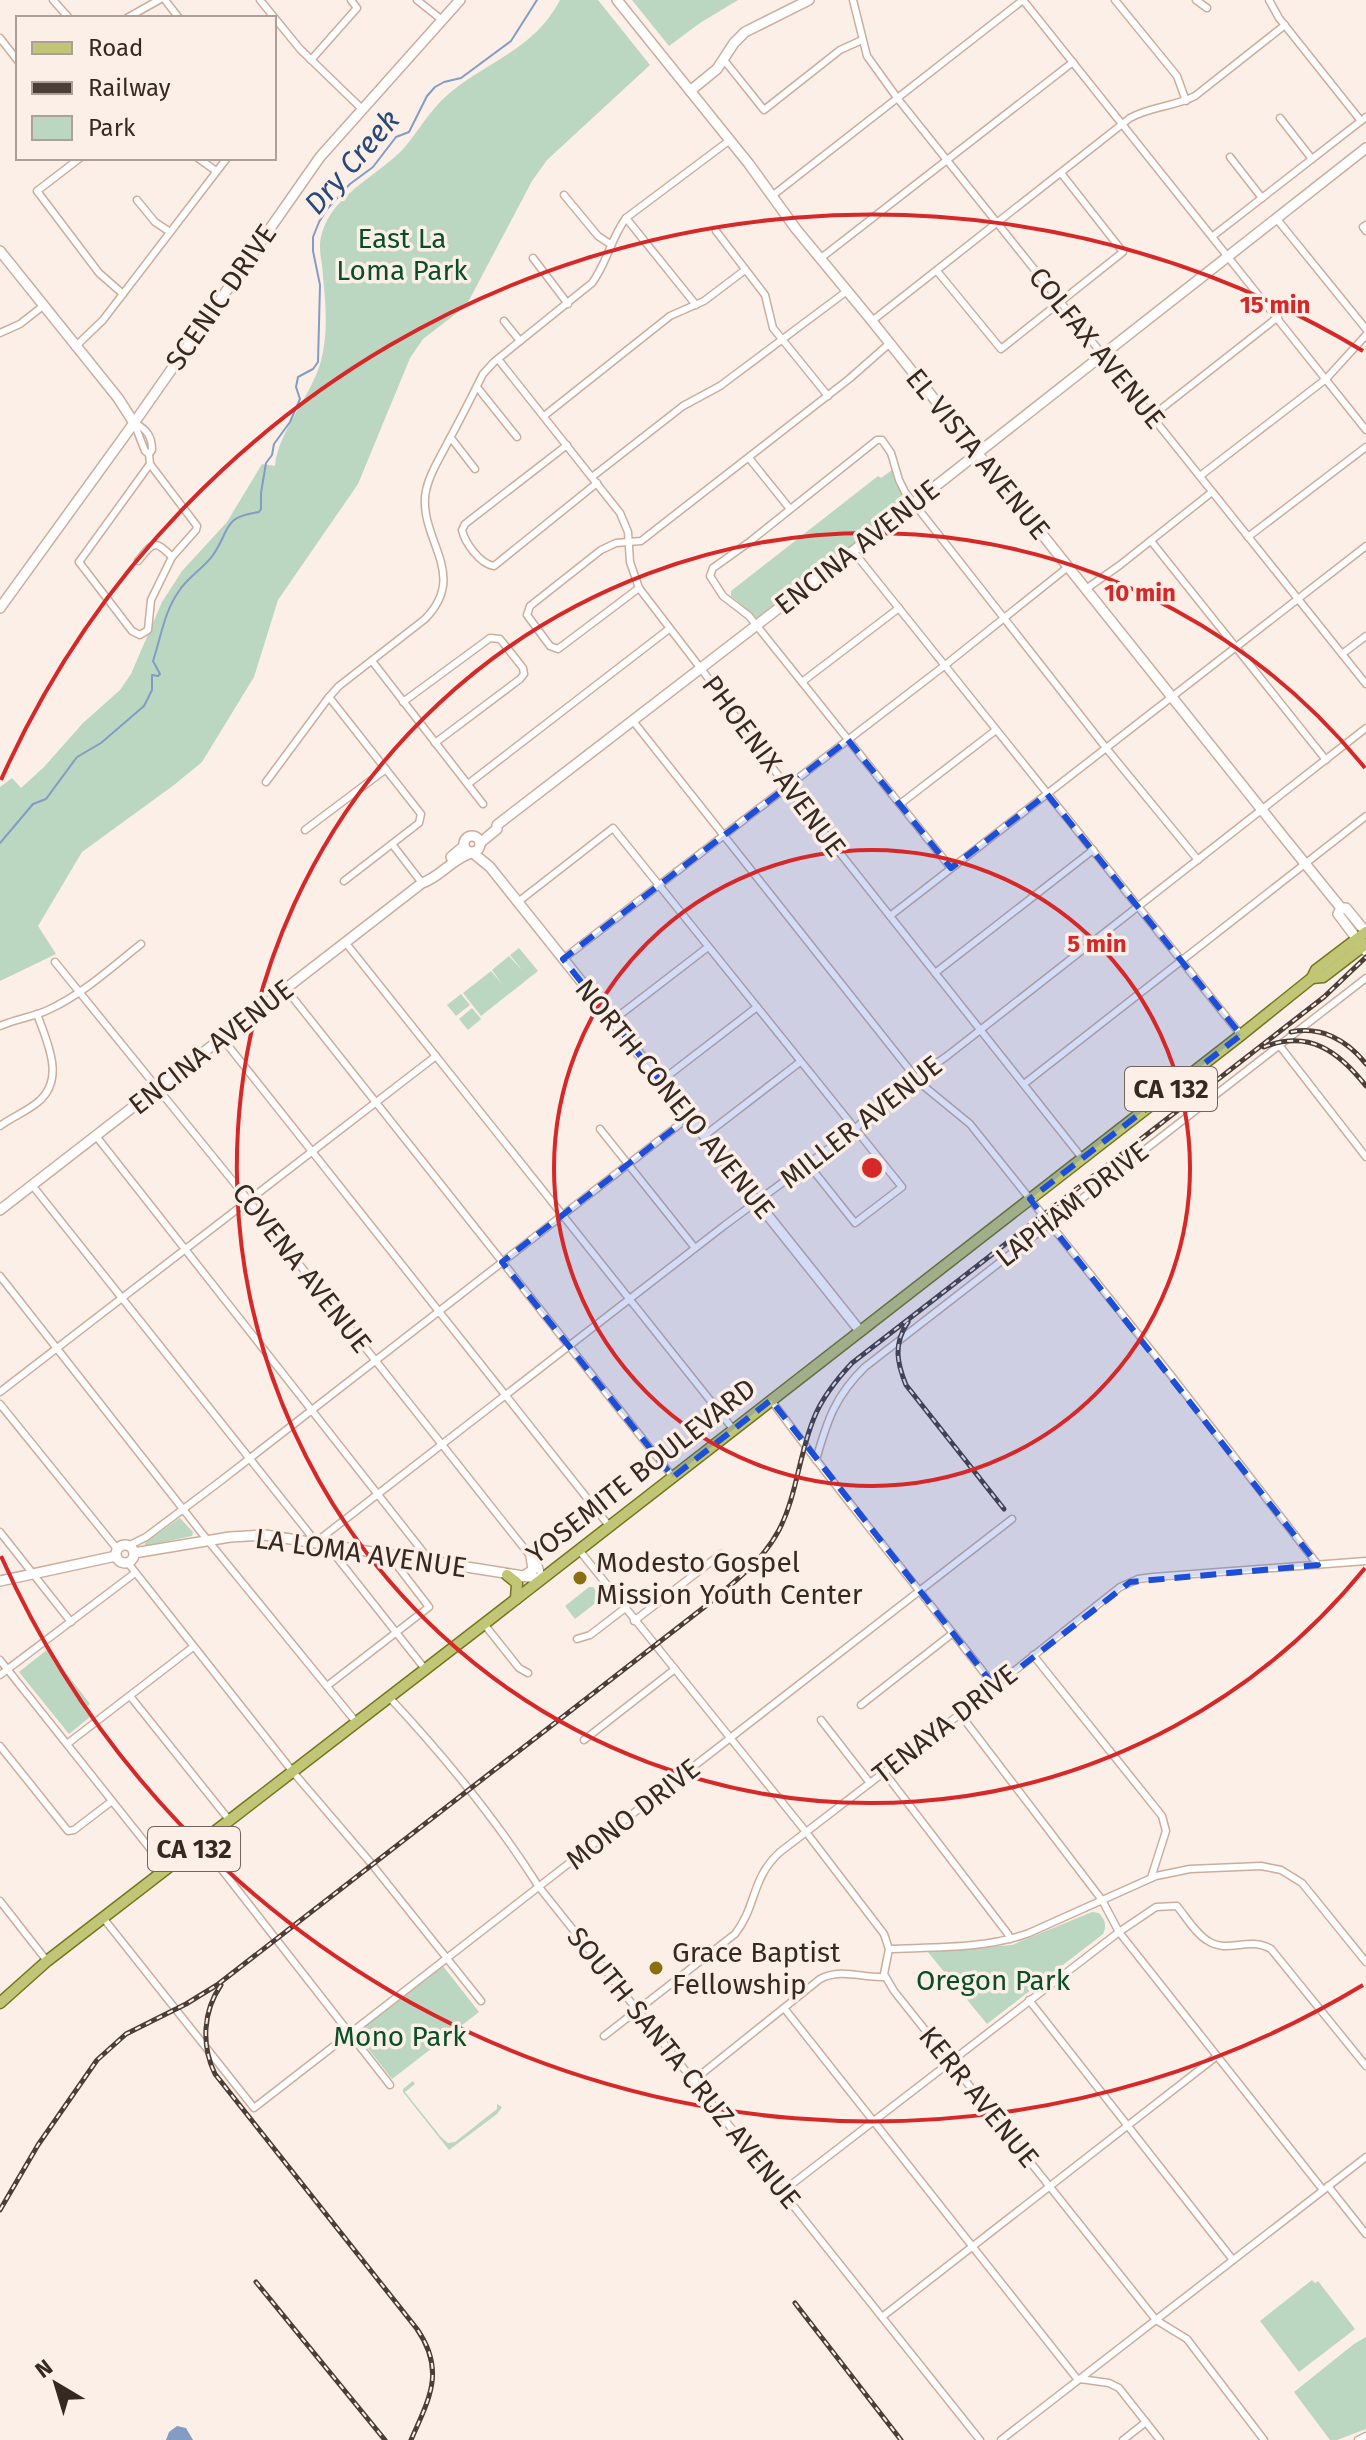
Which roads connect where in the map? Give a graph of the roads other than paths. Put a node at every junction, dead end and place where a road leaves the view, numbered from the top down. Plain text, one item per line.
1 (53, 0) edge
2 (159, 0) edge
3 (165, 0) edge
4 (260, 0) edge
5 (351, 0) edge
6 (417, 0) edge
7 (460, 0) edge
8 (617, 0) edge
9 (809, 0) edge
10 (853, 0) edge
11 (1023, 0) edge
12 (1115, 0) edge
13 (1196, 0) edge
14 (1269, 0) edge
15 (1207, 8) dead end
16 (67, 16) edge
17 (131, 16) edge
18 (177, 16) edge
19 (274, 16) edge
20 (276, 19) edge
21 (442, 20) junction
22 (1285, 25) junction
23 (0, 38) edge
24 (862, 40) junction
25 (16, 58) edge
26 (311, 60) junction
27 (724, 60) junction
28 (1073, 62) junction
29 (690, 91) junction
30 (898, 99) junction
31 (1186, 101) junction
32 (362, 109) junction
33 (1280, 118) dead end
34 (1363, 119) edge
35 (1123, 124) junction
36 (730, 140) junction
37 (1366, 148) edge
38 (1230, 157) dead end
39 (1312, 159) junction
40 (77, 160) edge
41 (201, 160) edge
42 (225, 160) edge
43 (948, 161) junction
44 (216, 171) junction
45 (1061, 173) junction
46 (564, 195) dead end
47 (772, 196) junction
48 (1262, 198) junction
49 (137, 200) dead end
50 (626, 218) junction
51 (1276, 218) junction
52 (998, 224) junction
53 (716, 231) dead end
54 (170, 232) junction
55 (1213, 236) junction
56 (610, 244) junction
57 (0, 251) edge
58 (1229, 256) junction
59 (533, 258) dead end
60 (821, 258) junction
61 (745, 270) junction
62 (937, 271) junction
63 (847, 290) junction
64 (123, 294) junction
65 (568, 304) junction
66 (1060, 304) junction
67 (696, 305) junction
68 (43, 306) junction
69 (1278, 317) junction
70 (504, 321) dead end
71 (872, 321) junction
72 (1366, 329) edge
73 (0, 333) edge
74 (1366, 335) edge
75 (782, 339) junction
76 (520, 341) junction
77 (890, 343) junction
78 (75, 347) junction
79 (1103, 354) junction
80 (498, 359) junction
81 (1326, 379) junction
82 (477, 387) junction
83 (828, 396) junction
84 (544, 416) junction
85 (1152, 416) junction
86 (134, 423) junction
87 (1366, 430) edge
88 (517, 437) dead end
89 (451, 438) junction
90 (151, 439) junction
91 (143, 441) junction
92 (567, 445) junction
93 (1366, 447) edge
94 (978, 453) junction
95 (149, 454) junction
96 (749, 458) junction
97 (150, 464) junction
98 (475, 469) dead end
99 (1200, 476) junction
100 (595, 480) junction
101 (1212, 492) junction
102 (914, 503) junction
103 (790, 509) junction
104 (1248, 537) junction
105 (630, 541) junction
106 (1151, 541) junction
107 (1366, 546) edge
108 (853, 551) junction
109 (172, 557) junction
110 (138, 561) dead end
111 (1068, 567) junction
112 (639, 588) junction
113 (1086, 589) junction
114 (1297, 599) junction
115 (0, 608) edge
116 (899, 608) junction
117 (1003, 618) junction
118 (757, 625) junction
119 (669, 629) junction
120 (1366, 636) edge
121 (1236, 647) junction
122 (1342, 654) junction
123 (372, 661) junction
124 (944, 666) junction
125 (700, 669) junction
126 (802, 682) junction
127 (1366, 684) edge
128 (1172, 696) junction
129 (329, 697) junction
130 (403, 702) junction
131 (633, 721) junction
132 (1366, 728) edge
133 (996, 730) junction
134 (848, 740) junction
135 (435, 743) junction
136 (1106, 748) junction
137 (1326, 760) junction
138 (386, 769) junction
139 (266, 782) dead end
140 (468, 784) junction
141 (787, 787) junction
142 (1047, 794) junction
143 (483, 804) dead end
144 (900, 804) junction
145 (1261, 809) junction
146 (1366, 816) edge
147 (305, 830) dead end
148 (723, 836) junction
149 (392, 844) junction
150 (474, 846) junction
151 (1093, 850) junction
152 (1198, 860) junction
153 (1305, 863) junction
154 (951, 868) junction
155 (344, 881) dead end
156 (422, 883) junction
157 (659, 885) junction
158 (518, 902) junction
159 (1138, 907) junction
160 (890, 916) junction
161 (1364, 940) edge
162 (345, 942) junction
163 (141, 944) dead end
164 (708, 947) junction
165 (563, 959) junction
166 (1181, 960) junction
167 (55, 962) dead end
168 (935, 973) junction
169 (1366, 978) edge
170 (286, 989) junction
171 (79, 992) junction
172 (757, 1007) junction
173 (37, 1014) junction
174 (612, 1021) junction
175 (0, 1026) edge
176 (981, 1030) junction
177 (1241, 1035) junction
178 (222, 1038) junction
179 (1279, 1045) junction
180 (436, 1056) junction
181 (800, 1062) junction
182 (916, 1078) junction
183 (661, 1081) junction
184 (1024, 1084) junction
185 (158, 1089) junction
186 (375, 1103) junction
187 (689, 1117) junction
188 (0, 1126) edge
189 (600, 1129) dead end
190 (855, 1129) junction
191 (96, 1136) junction
192 (704, 1136) junction
193 (313, 1152) junction
194 (1366, 1157) edge
195 (1082, 1158) junction
196 (628, 1164) junction
197 (808, 1164) junction
198 (32, 1185) junction
199 (1029, 1200) junction
200 (249, 1201) junction
201 (756, 1201) junction
202 (0, 1210) edge
203 (563, 1215) junction
204 (1049, 1222) junction
205 (695, 1248) junction
206 (186, 1250) junction
207 (502, 1262) junction
208 (0, 1276) edge
209 (123, 1299) junction
210 (630, 1299) junction
211 (439, 1311) junction
212 (860, 1331) junction
213 (569, 1347) junction
214 (58, 1348) junction
215 (376, 1360) junction
216 (0, 1392) edge
217 (507, 1395) junction
218 (771, 1400) junction
219 (0, 1404) edge
220 (313, 1409) junction
221 (733, 1429) junction
222 (443, 1445) junction
223 (250, 1458) junction
224 (816, 1460) junction
225 (673, 1477) junction
226 (379, 1494) junction
227 (183, 1509) junction
228 (1012, 1519) dead end
229 (610, 1527) junction
230 (0, 1532) edge
231 (209, 1540) junction
232 (321, 1544) junction
233 (131, 1550) junction
234 (579, 1550) junction
235 (117, 1553) junction
236 (721, 1554) dead end
237 (389, 1555) junction
238 (531, 1556) junction
239 (1366, 1561) edge
240 (431, 1562) junction
241 (128, 1563) junction
242 (1318, 1565) junction
243 (135, 1573) junction
244 (34, 1574) junction
245 (507, 1575) junction
246 (522, 1577) junction
247 (542, 1579) junction
248 (0, 1581) edge
249 (920, 1590) junction
250 (516, 1599) junction
251 (624, 1609) junction
252 (634, 1621) junction
253 (71, 1622) junction
254 (484, 1624) junction
255 (396, 1633) junction
256 (953, 1633) junction
257 (577, 1639) dead end
258 (193, 1647) junction
259 (1033, 1655) junction
260 (0, 1660) edge
261 (425, 1669) junction
262 (675, 1669) junction
263 (8, 1670) junction
264 (528, 1673) dead end
265 (0, 1675) edge
266 (327, 1686) junction
267 (995, 1687) junction
268 (130, 1696) junction
269 (389, 1697) junction
270 (861, 1705) dead end
271 (960, 1714) junction
272 (821, 1720) dead end
273 (356, 1722) junction
274 (730, 1738) junction
275 (584, 1740) dead end
276 (67, 1744) junction
277 (0, 1746) edge
278 (293, 1772) junction
279 (884, 1772) junction
280 (870, 1783) junction
281 (112, 1801) junction
282 (230, 1821) junction
283 (806, 1832) junction
284 (201, 1843) junction
285 (167, 1870) junction
286 (1151, 1878) junction
287 (539, 1887) junction
288 (1102, 1900) junction
289 (1, 1904) edge
290 (104, 1919) junction
291 (1119, 1932) junction
292 (1010, 1939) junction
293 (889, 1949) junction
294 (447, 1958) junction
295 (47, 1961) junction
296 (1366, 1962) edge
297 (884, 1977) junction
298 (1029, 2000) junction
299 (481, 2001) dead end
300 (0, 2003) edge
301 (784, 2008) junction
302 (638, 2010) junction
303 (349, 2034) junction
304 (604, 2036) dead end
305 (1217, 2056) junction
306 (950, 2061) junction
307 (1366, 2066) edge
308 (694, 2080) junction
309 (390, 2085) dead end
310 (874, 2120) junction
311 (1127, 2126) junction
312 (1366, 2157) edge
313 (1050, 2186) junction
314 (1326, 2188) junction
315 (783, 2191) junction
316 (1366, 2234) edge
317 (972, 2245) junction
318 (1233, 2260) junction
319 (882, 2317) junction
320 (1156, 2320) junction
321 (1079, 2380) junction
322 (1146, 2422) junction
323 (1366, 2436) edge
324 (980, 2440) edge
325 (1001, 2440) edge
326 (1123, 2440) edge
327 (1160, 2440) edge
328 (1264, 2440) edge
329 (1358, 2440) edge

1 - 16 street
2 - 17 street
3 - 18 street
4 - 19 street
5 - 26 street
6 - 21 street
7 - 21 street, SCENIC DRIVE
8 - 29 street, EL VISTA AVENUE
9 - 27 street
10 - 24 street, COLFAX AVENUE
11 - 28 street
11 - 30 street
12 - 31 street
13 - 15 street
14 - 22 street
20 - 26 street
21 - 32 street, SCENIC DRIVE
22 - 31 street
22 - 34 street
23 - 25 street
24 - 27 street
24 - 30 street, COLFAX AVENUE
26 - 32 street
27 - 29 street
28 - 35 street
28 - 43 street
29 - 36 street, EL VISTA AVENUE
30 - 43 street, COLFAX AVENUE
30 - 47 street
31 - 35 street
32 - 86 street, SCENIC DRIVE
33 - 39 street
34 - 39 street
35 - 45 street
35 - 55 street
36 - 47 street, EL VISTA AVENUE
36 - 50 street
37 - 51 street, ENCINA AVENUE
38 - 48 street
39 - 48 street
40 - 64 street
41 - 44 street
42 - 44 street
43 - 52 street, COLFAX AVENUE
43 - 60 street
44 - 54 street
45 - 52 street
45 - 66 street
46 - 56 street
47 - 60 street, EL VISTA AVENUE
48 - 55 street
49 - 54 street
50 - 56 street
50 - 67 street
51 - 58 street, ENCINA AVENUE
51 - 72 street
52 - 62 street
52 - 66 street, COLFAX AVENUE
53 - 61 street
54 - 64 street
55 - 58 street
56 - 65 street
57 - 68 street
58 - 69 street
58 - 79 street, ENCINA AVENUE
59 - 65 street
60 - 63 street, EL VISTA AVENUE
61 - 67 street
61 - 75 street
62 - 66 street
62 - 71 street
63 - 71 street, EL VISTA AVENUE
63 - 75 street
64 - 78 street
65 - 76 street
66 - 79 street, COLFAX AVENUE
67 - 84 street
68 - 73 street
68 - 78 street
69 - 81 street
69 - 85 street
70 - 76 street
71 - 77 street, EL VISTA AVENUE
74 - 81 street
75 - 83 street
75 - 100 street
76 - 80 street
77 - 83 street
77 - 94 street, EL VISTA AVENUE
78 - 86 street
79 - 85 street, COLFAX AVENUE
79 - 94 street, ENCINA AVENUE
80 - 82 street
80 - 84 street, PHOENIX AVENUE
81 - 87 street
81 - 99 street
82 - 88 street
82 - 89 street
83 - 96 street
84 - 92 street, PHOENIX AVENUE
85 - 99 street, COLFAX AVENUE
86 - 90 street
86 - 91 street
86 - 115 street, SCENIC DRIVE
89 - 98 street
89 - 123 street
90 - 91 street
90 - 95 street
91 - 95 street
92 - 100 street, PHOENIX AVENUE
92 - 100 street
93 - 104 street
94 - 102 street, ENCINA AVENUE
94 - 111 street, EL VISTA AVENUE
95 - 97 street
96 - 103 street
96 - 105 street
97 - 109 street
97 - 109 street
99 - 101 street, COLFAX AVENUE
100 - 105 street, PHOENIX AVENUE
101 - 104 street, COLFAX AVENUE
101 - 106 street
102 - 103 street
102 - 108 street, ENCINA AVENUE
102 - 117 street
103 - 118 street
104 - 114 street, COLFAX AVENUE
105 - 112 street, PHOENIX AVENUE
105 - 112 street
106 - 113 street
106 - 121 street
107 - 114 street
108 - 116 street
108 - 118 street, ENCINA AVENUE
109 - 110 street
111 - 113 street, EL VISTA AVENUE
111 - 117 street
112 - 119 street, PHOENIX AVENUE
113 - 128 street, EL VISTA AVENUE
114 - 121 street
114 - 122 street, COLFAX AVENUE
116 - 124 street
116 - 126 street
117 - 124 street
117 - 136 street
118 - 125 street, ENCINA AVENUE
118 - 126 street
119 - 125 street, PHOENIX AVENUE
119 - 140 street
120 - 122 street
121 - 128 street
121 - 137 street
122 - 127 street, COLFAX AVENUE
123 - 129 street
123 - 130 street
124 - 133 street
124 - 134 street
125 - 131 street, ENCINA AVENUE
125 - 141 street, PHOENIX AVENUE
126 - 134 street
128 - 136 street
128 - 145 street, EL VISTA AVENUE
129 - 138 street
129 - 139 street
130 - 135 street
130 - 135 street
131 - 148 street
131 - 150 street, ENCINA AVENUE
132 - 137 street, MILLER AVENUE
133 - 142 street
133 - 144 street
134 - 141 street
134 - 144 street
135 - 140 street
136 - 142 street
136 - 152 street
137 - 145 street, MILLER AVENUE
138 - 147 street
138 - 149 street
140 - 143 street
141 - 148 street
141 - 160 street, PHOENIX AVENUE
142 - 151 street
142 - 154 street
144 - 154 street
145 - 152 street, MILLER AVENUE
145 - 153 street, EL VISTA AVENUE
146 - 153 street
148 - 157 street
148 - 182 street
149 - 155 street
149 - 156 street
150 - 156 street, ENCINA AVENUE
150 - 158 street, NORTH CONEJO AVENUE
151 - 159 street
151 - 168 street
152 - 159 street, MILLER AVENUE
153 - 161 street, EL VISTA AVENUE
153 - 166 street
154 - 160 street
156 - 162 street, ENCINA AVENUE
157 - 158 street
157 - 164 street
157 - 165 street
158 - 165 street, NORTH CONEJO AVENUE
159 - 166 street
159 - 176 street, MILLER AVENUE
160 - 168 street, PHOENIX AVENUE
161 - 177 main road, YOSEMITE BOULEVARD / CA 132
162 - 170 street, ENCINA AVENUE
162 - 180 street
163 - 171 street
164 - 172 street
164 - 174 street
165 - 174 street, NORTH CONEJO AVENUE
166 - 177 street
166 - 184 street
167 - 171 street, COVENA AVENUE
168 - 176 street, PHOENIX AVENUE
169 - 179 street, LAPHAM DRIVE
170 - 178 street, ENCINA AVENUE
170 - 186 street
171 - 173 street
171 - 185 street, COVENA AVENUE
172 - 181 street
172 - 183 street
173 - 175 street
173 - 188 street
174 - 183 street, NORTH CONEJO AVENUE
176 - 182 street, MILLER AVENUE
176 - 184 street, PHOENIX AVENUE
177 - 195 main road, YOSEMITE BOULEVARD / CA 132
178 - 185 street, ENCINA AVENUE
178 - 193 street
179 - 194 street
179 - 204 street, LAPHAM DRIVE
180 - 186 street
180 - 203 street
181 - 190 street
181 - 192 street
182 - 190 street, MILLER AVENUE
182 - 199 street
183 - 187 street, NORTH CONEJO AVENUE
184 - 195 street, PHOENIX AVENUE
185 - 191 street, ENCINA AVENUE
185 - 200 street, COVENA AVENUE
186 - 193 street
186 - 207 street
187 - 192 street, NORTH CONEJO AVENUE
187 - 196 street
189 - 196 street
190 - 197 street, MILLER AVENUE
190 - 197 street
191 - 198 street, ENCINA AVENUE
191 - 206 street
192 - 201 street, NORTH CONEJO AVENUE
193 - 200 street
193 - 211 street
195 - 199 main road, YOSEMITE BOULEVARD / CA 132
196 - 203 street
196 - 205 street
197 - 201 street, MILLER AVENUE
198 - 202 street, ENCINA AVENUE
198 - 209 street
199 - 204 street
199 - 212 main road, YOSEMITE BOULEVARD / CA 132
200 - 206 street
200 - 215 street, COVENA AVENUE
201 - 205 street, MILLER AVENUE
201 - 212 street, NORTH CONEJO AVENUE
203 - 207 street
203 - 210 street
204 - 224 street, LAPHAM DRIVE
204 - 242 street
205 - 210 street, MILLER AVENUE
206 - 209 street
206 - 220 street
207 - 211 street
207 - 213 street
208 - 214 street
209 - 214 street
209 - 223 street
210 - 213 street, MILLER AVENUE
210 - 221 street
211 - 215 street
211 - 217 street
212 - 218 main road, YOSEMITE BOULEVARD / CA 132
213 - 217 street, MILLER AVENUE
213 - 225 street
214 - 216 street
214 - 227 street
215 - 220 street
215 - 222 street, COVENA AVENUE
217 - 222 street, MILLER AVENUE
217 - 229 street
218 - 221 main road, YOSEMITE BOULEVARD / CA 132
218 - 224 street
219 - 235 street
220 - 223 street
220 - 226 street
221 - 225 main road, YOSEMITE BOULEVARD / CA 132
222 - 226 street, MILLER AVENUE
222 - 238 street, COVENA AVENUE
223 - 227 street
223 - 232 street
224 - 249 street
225 - 229 main road, YOSEMITE BOULEVARD / CA 132
226 - 232 street, MILLER AVENUE
226 - 240 street
227 - 231 street
227 - 233 street
228 - 249 street, MONO DRIVE
229 - 234 main road, YOSEMITE BOULEVARD / CA 132
230 - 244 street
231 - 232 street, LA LOMA AVENUE
231 - 233 street, LA LOMA AVENUE
231 - 266 street
232 - 237 street, LA LOMA AVENUE
232 - 255 street
233 - 235 street
233 - 241 street
234 - 247 main road, YOSEMITE BOULEVARD / CA 132
234 - 251 street
235 - 241 street
235 - 244 street
236 - 252 street
237 - 240 street, LA LOMA AVENUE
237 - 255 street
238 - 246 street
238 - 247 street, COVENA AVENUE
239 - 242 street, TENAYA DRIVE
240 - 245 street, LA LOMA AVENUE
241 - 243 street
242 - 259 street, TENAYA DRIVE
243 - 253 street
243 - 258 street
244 - 248 street
244 - 253 street
245 - 246 street, LA LOMA AVENUE
245 - 250 main road
246 - 247 street, LA LOMA AVENUE
247 - 250 main road, YOSEMITE BOULEVARD / CA 132
249 - 256 street
249 - 274 street, MONO DRIVE
250 - 254 main road, YOSEMITE BOULEVARD / CA 132
251 - 252 street
251 - 257 street
252 - 262 street
253 - 263 street
254 - 261 main road, YOSEMITE BOULEVARD / CA 132
254 - 264 street
255 - 261 street
255 - 266 street
256 - 267 street
256 - 270 street
258 - 268 street
258 - 278 street
259 - 267 street, TENAYA DRIVE
259 - 286 street
260 - 263 street
261 - 269 main road, YOSEMITE BOULEVARD / CA 132
262 - 274 street
262 - 275 street
263 - 265 street
263 - 276 street
266 - 273 street
267 - 271 street, TENAYA DRIVE
268 - 276 street
268 - 282 street
269 - 273 main road, YOSEMITE BOULEVARD / CA 132
269 - 287 street, SOUTH SANTA CRUZ AVENUE
271 - 279 street, TENAYA DRIVE
271 - 288 street
272 - 280 street
273 - 278 main road, YOSEMITE BOULEVARD / CA 132
274 - 283 street
274 - 287 street, MONO DRIVE
276 - 281 street
277 - 281 street
278 - 282 main road, YOSEMITE BOULEVARD / CA 132
278 - 294 street
279 - 280 street, TENAYA DRIVE
279 - 292 street
280 - 283 street, TENAYA DRIVE
281 - 285 street
282 - 284 main road, YOSEMITE BOULEVARD / CA 132
283 - 293 street
283 - 302 street, TENAYA DRIVE
284 - 285 main road, YOSEMITE BOULEVARD / CA 132
284 - 303 street
285 - 290 main road, YOSEMITE BOULEVARD / CA 132
286 - 288 street
286 - 296 street
287 - 294 street, MONO DRIVE
287 - 302 street, SOUTH SANTA CRUZ AVENUE
288 - 291 street
288 - 292 street
289 - 295 street
290 - 295 main road, YOSEMITE BOULEVARD / CA 132
290 - 303 street, MONO DRIVE
291 - 298 street
291 - 305 street
291 - 307 street
292 - 293 street
293 - 297 street
294 - 299 street
294 - 303 street, MONO DRIVE
295 - 300 main road, YOSEMITE BOULEVARD / CA 132
297 - 301 street
297 - 306 street, KERR AVENUE
298 - 306 street
298 - 311 street
301 - 308 street
301 - 310 street
302 - 304 street, TENAYA DRIVE
302 - 308 street, SOUTH SANTA CRUZ AVENUE
303 - 309 street
305 - 311 street
305 - 314 street
306 - 310 street
306 - 313 street, KERR AVENUE
308 - 315 street, SOUTH SANTA CRUZ AVENUE
310 - 315 street
310 - 317 street
311 - 313 street
311 - 318 street
312 - 314 street
313 - 317 street
313 - 320 street, KERR AVENUE
314 - 316 street
314 - 318 street
315 - 319 street, SOUTH SANTA CRUZ AVENUE
317 - 319 street
317 - 321 street
318 - 320 street
319 - 324 street, SOUTH SANTA CRUZ AVENUE
320 - 321 street
320 - 328 street, KERR AVENUE
321 - 322 street
321 - 325 street
322 - 326 street
322 - 327 street
323 - 329 street

